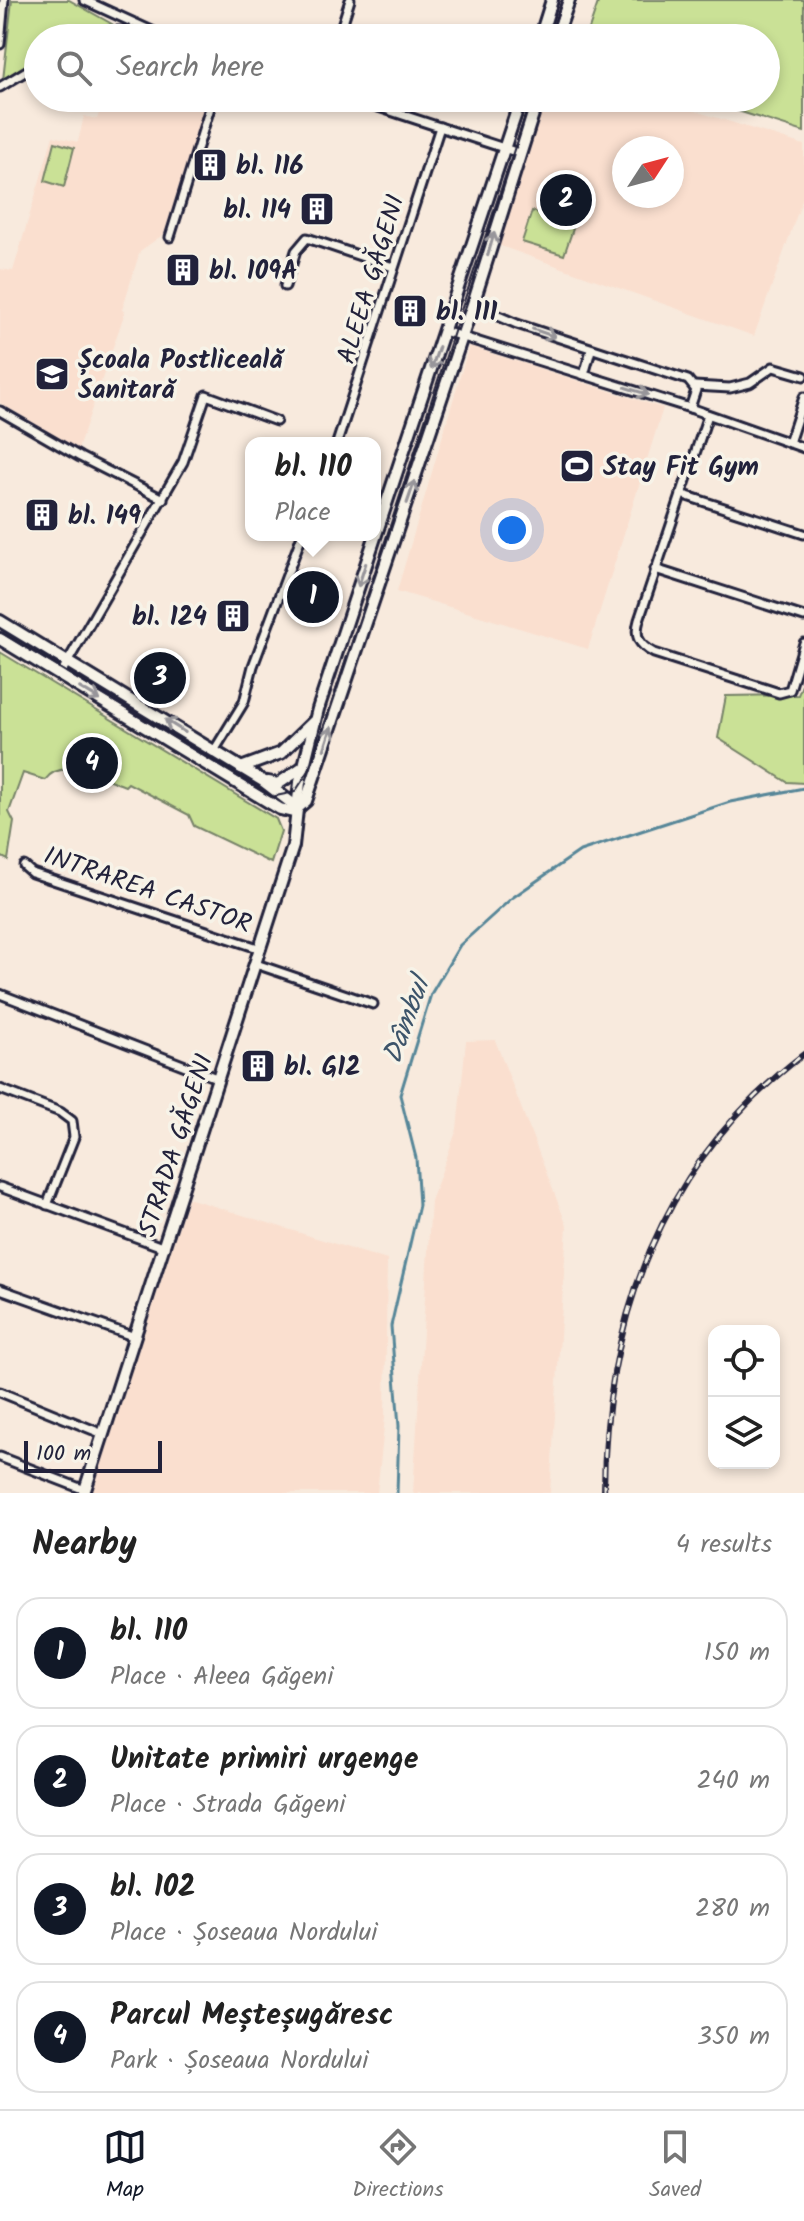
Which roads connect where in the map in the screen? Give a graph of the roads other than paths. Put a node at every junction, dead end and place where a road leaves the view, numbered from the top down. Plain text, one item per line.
1 (4, 0) edge
2 (84, 0) edge
3 (350, 0) edge
4 (552, 0) edge
5 (569, 0) edge
6 (1, 22) edge
7 (133, 24) edge
8 (342, 24) edge
9 (544, 24) edge
10 (561, 24) edge
11 (0, 44) edge
12 (24, 72) edge
13 (0, 87) edge
14 (209, 112) edge
15 (394, 112) edge
16 (516, 112) edge
17 (533, 112) edge
18 (440, 127) junction
19 (504, 148) junction
20 (519, 153) junction
21 (170, 237) dead end
22 (393, 267) junction
23 (285, 286) dead end
24 (475, 298) junction
25 (444, 331) junction
26 (462, 338) junction
27 (591, 350) junction
28 (584, 375) junction
29 (804, 376) edge
30 (694, 386) junction
31 (804, 397) edge
32 (690, 408) junction
33 (0, 411) edge
34 (708, 415) junction
35 (276, 421) dead end
36 (339, 437) edge
37 (789, 443) junction
38 (804, 448) edge
39 (681, 494) junction
40 (163, 499) junction
41 (381, 520) edge
42 (804, 534) edge
43 (300, 541) edge
44 (374, 541) edge
45 (655, 569) junction
46 (804, 617) edge
47 (0, 621) edge
48 (0, 639) edge
49 (804, 643) edge
50 (67, 660) junction
51 (60, 675) junction
52 (318, 709) junction
53 (214, 751) junction
54 (304, 766) junction
55 (241, 768) junction
56 (263, 781) junction
57 (298, 808) junction
58 (24, 866) dead end
59 (261, 949) junction
60 (256, 964) junction
61 (0, 994) edge
62 (373, 1004) dead end
63 (219, 1079) junction
64 (0, 1089) edge
65 (0, 1187) edge
66 (47, 1205) junction
67 (165, 1248) junction
68 (0, 1289) edge
69 (135, 1337) junction
70 (0, 1392) edge
71 (103, 1434) junction
72 (0, 1457) edge
73 (84, 1491) edge

1 - 6 street
2 - 7 street
3 - 8 street
4 - 9 main road
5 - 10 main road
6 - 11 street
12 - 13 street
14 - 21 street
15 - 18 street
16 - 19 main road, STRADA GĂGENI
17 - 20 main road, STRADA GĂGENI
18 - 19 street
18 - 22 street, ALEEA GĂGENI
19 - 20 street
19 - 25 main road, STRADA GĂGENI
24 -> 20 main road, STRADA GĂGENI
22 - 23 street
22 - 36 street, ALEEA GĂGENI
24 - 26 main road, STRADA GĂGENI
24 -> 27 street
25 - 26 street
25 -> 41 main road, STRADA GĂGENI
26 - 28 street
57 -> 26 main road, STRADA GĂGENI
27 - 28 street
27 - 30 street
28 -> 32 street
29 - 30 street
30 - 32 street
31 - 37 street
32 - 34 street
33 - 40 street
34 - 37 street
34 - 39 street
35 - 40 street
37 - 38 street
39 - 42 street
39 - 45 street
40 - 50 street
43 - 53 street
44 -> 52 main road, STRADA GĂGENI
45 - 46 street
45 - 49 street
47 - 50 main road
48 - 51 main road
50 - 51 street
53 -> 50 main road
51 -> 57 main road
52 - 54 main road, STRADA GĂGENI
52 - 55 main road
53 - 55 main road
54 - 56 main road
54 - 57 main road, STRADA GĂGENI
55 - 56 main road
56 - 57 main road
57 - 59 main road, STRADA GĂGENI
58 - 59 street, INTRAREA CASTOR
59 - 60 main road, STRADA GĂGENI
60 - 62 street
60 - 63 main road, STRADA GĂGENI
61 - 63 street
63 - 67 main road, STRADA GĂGENI
64 - 66 street
65 - 66 street
66 - 67 street
67 - 69 main road, STRADA GĂGENI
68 - 69 street
69 - 71 main road, STRADA GĂGENI
70 - 71 street
71 - 73 main road, STRADA GĂGENI
72 - 73 street

